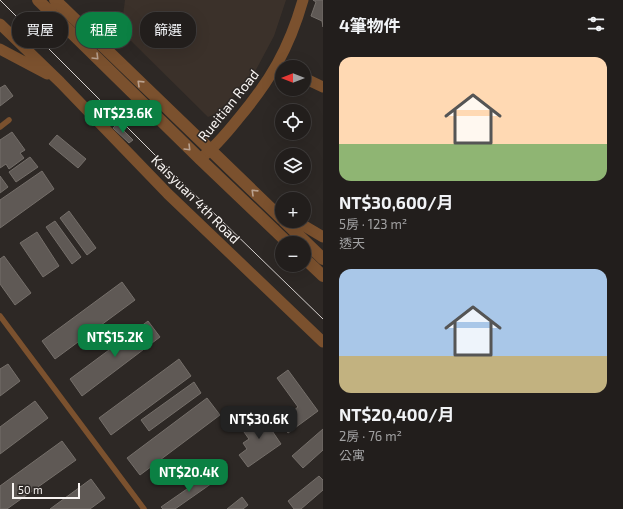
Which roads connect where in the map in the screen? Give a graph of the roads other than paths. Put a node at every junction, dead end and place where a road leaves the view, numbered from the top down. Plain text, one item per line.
1 (38, 0) edge
2 (55, 0) edge
3 (303, 0) edge
4 (0, 24) edge
5 (0, 49) edge
6 (283, 60) edge
7 (275, 73) edge
8 (311, 81) edge
9 (60, 82) junction
10 (323, 87) edge
11 (9, 120) dead end
12 (0, 127) edge
13 (210, 151) junction
14 (200, 159) junction
15 (275, 210) edge
16 (291, 228) edge
17 (308, 228) edge
18 (281, 236) edge
19 (323, 237) edge
20 (323, 259) edge
21 (311, 265) edge
22 (323, 276) edge
23 (0, 316) edge
24 (323, 342) edge
25 (144, 509) edge

1 -> 14 street
13 -> 2 street
3 - 6 street, Rueitian Road
4 - 9 street, Kaisyuan 4th Road
5 - 9 street
7 - 13 street, Rueitian Road
8 - 10 street
9 - 24 street, Kaisyuan 4th Road
11 - 12 lane
13 - 14 street, Rueitian Road
15 -> 13 street
14 - 18 street
16 - 20 street
17 - 19 street
21 - 22 street
23 - 25 lane

